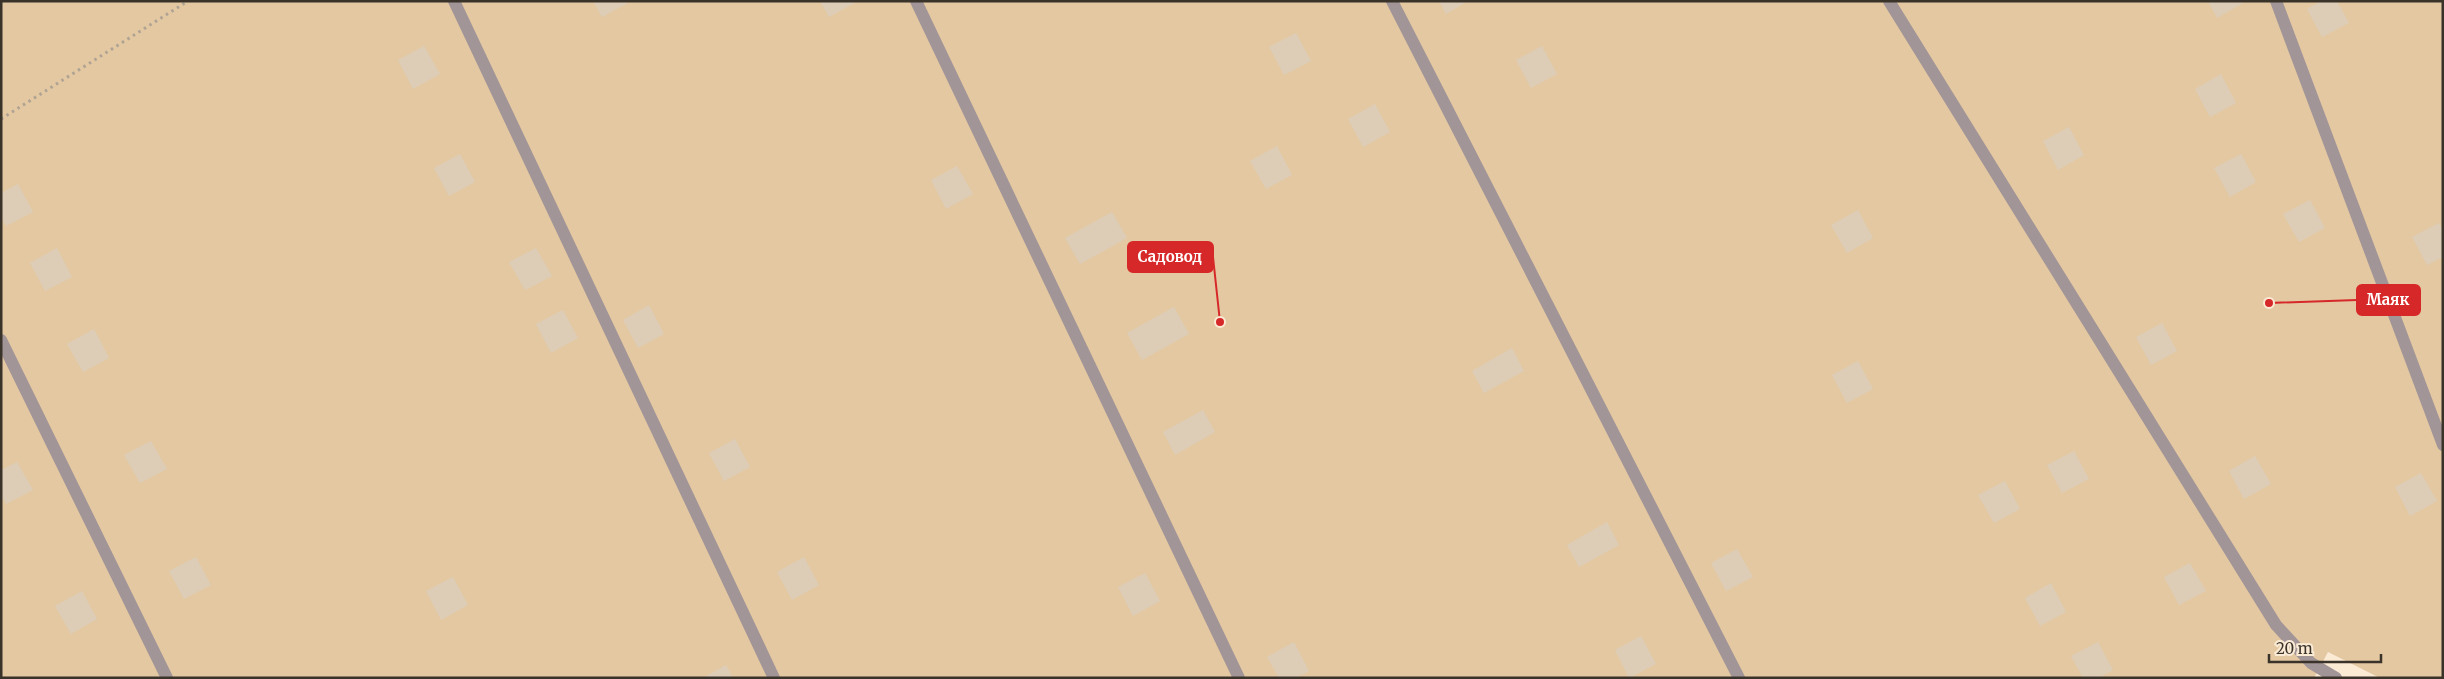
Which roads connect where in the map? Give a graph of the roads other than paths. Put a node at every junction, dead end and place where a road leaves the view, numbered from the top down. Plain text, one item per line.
1 (454, 1) edge
2 (916, 1) edge
3 (1392, 1) edge
4 (1888, 1) edge
5 (2276, 1) edge
6 (1, 340) edge
7 (2443, 445) edge
8 (167, 678) edge
9 (774, 678) edge
10 (1239, 678) edge
11 (1740, 678) edge
12 (2336, 678) edge

1 - 9 lane
2 - 10 lane
3 - 11 lane
4 - 12 lane
5 - 7 lane
6 - 8 lane

